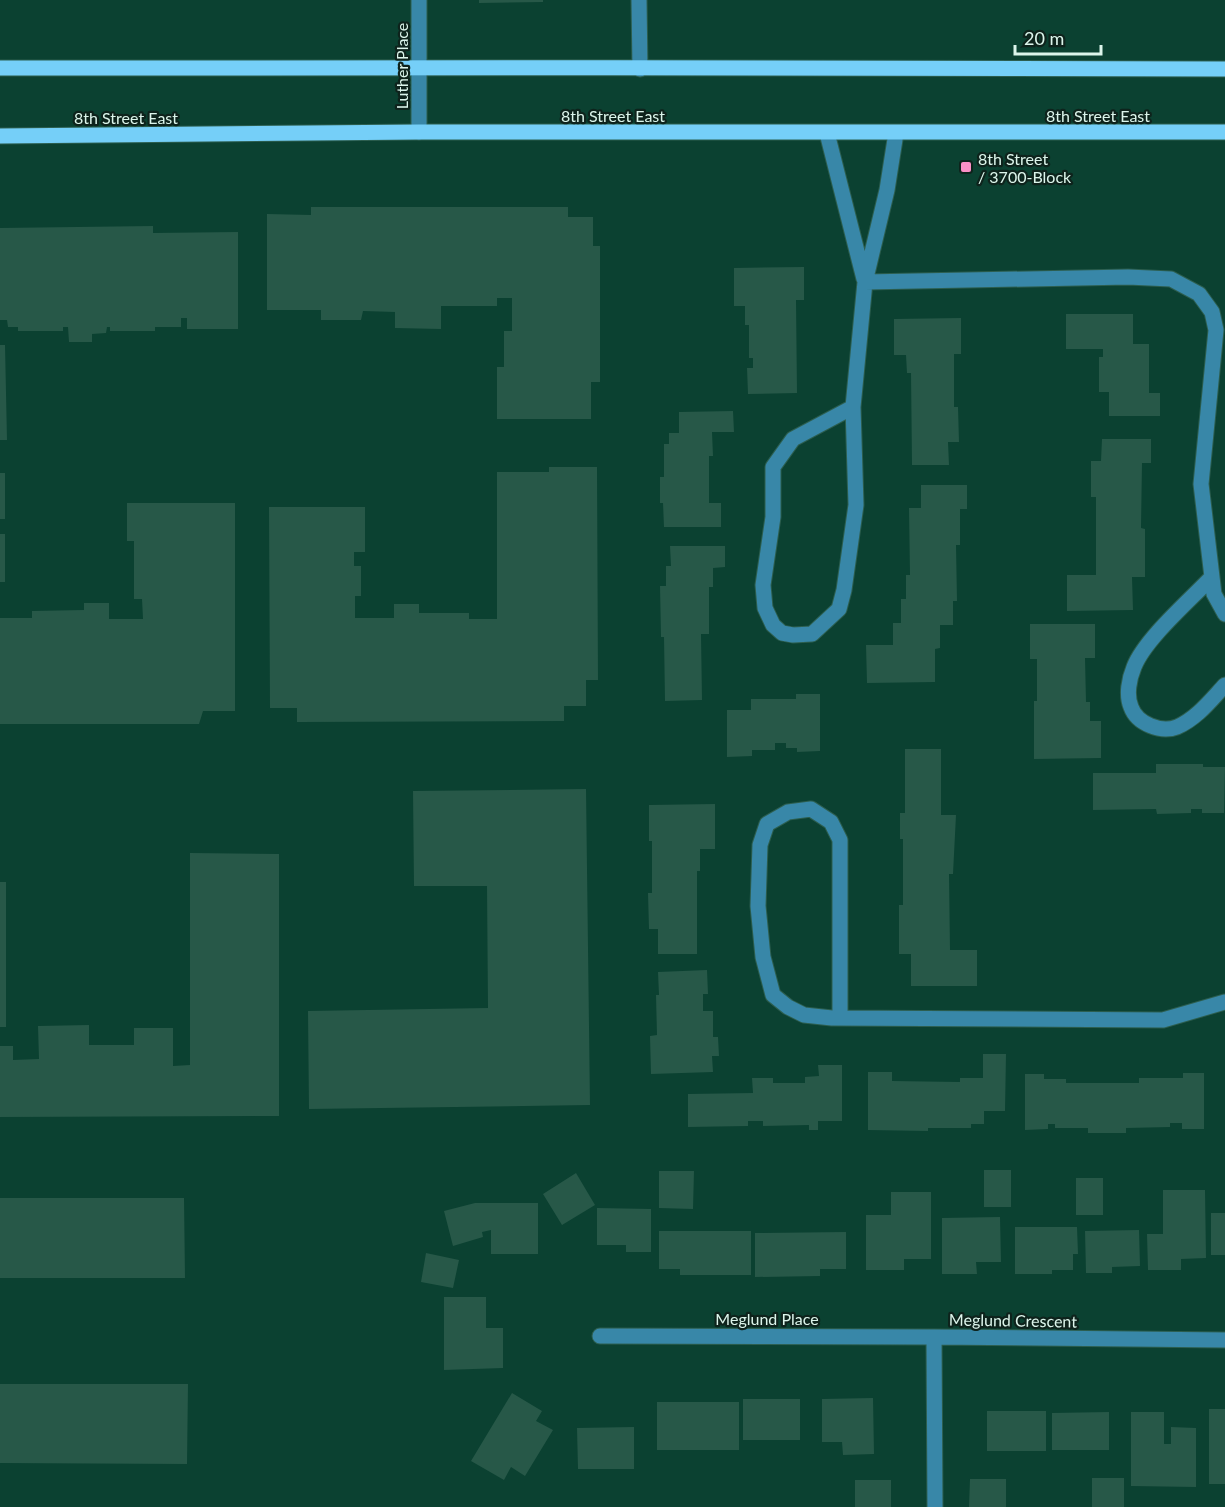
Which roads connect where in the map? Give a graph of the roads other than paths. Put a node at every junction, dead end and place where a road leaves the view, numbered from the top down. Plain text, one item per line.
1 (419, 0) edge
2 (639, 0) edge
3 (420, 66) junction
4 (0, 68) edge
5 (640, 69) junction
6 (1225, 69) edge
7 (419, 132) junction
8 (1225, 132) edge
9 (827, 133) junction
10 (896, 133) junction
11 (0, 136) edge
12 (865, 282) junction
13 (853, 407) junction
14 (1211, 578) junction
15 (1225, 614) edge
16 (1225, 685) edge
17 (1225, 1002) edge
18 (840, 1017) junction
19 (600, 1336) dead end
20 (934, 1337) junction
21 (1225, 1340) edge
22 (935, 1507) edge

1 - 3 street, Luther Place
2 - 5 street
3 - 4 main road
3 - 5 main road
3 - 7 street, Luther Place
5 - 6 main road
7 - 9 main road, 8th Street East
7 - 11 main road, 8th Street East
8 - 10 main road, 8th Street East
9 - 10 main road, 8th Street East
9 - 12 street
10 - 12 street
12 - 13 street
12 - 14 street
13 - 13 street
14 - 15 street
14 - 16 street
17 - 18 street
18 - 18 street
19 - 20 street, Meglund Place
20 - 21 street, Meglund Crescent
20 - 22 street, Meglund Crescent

